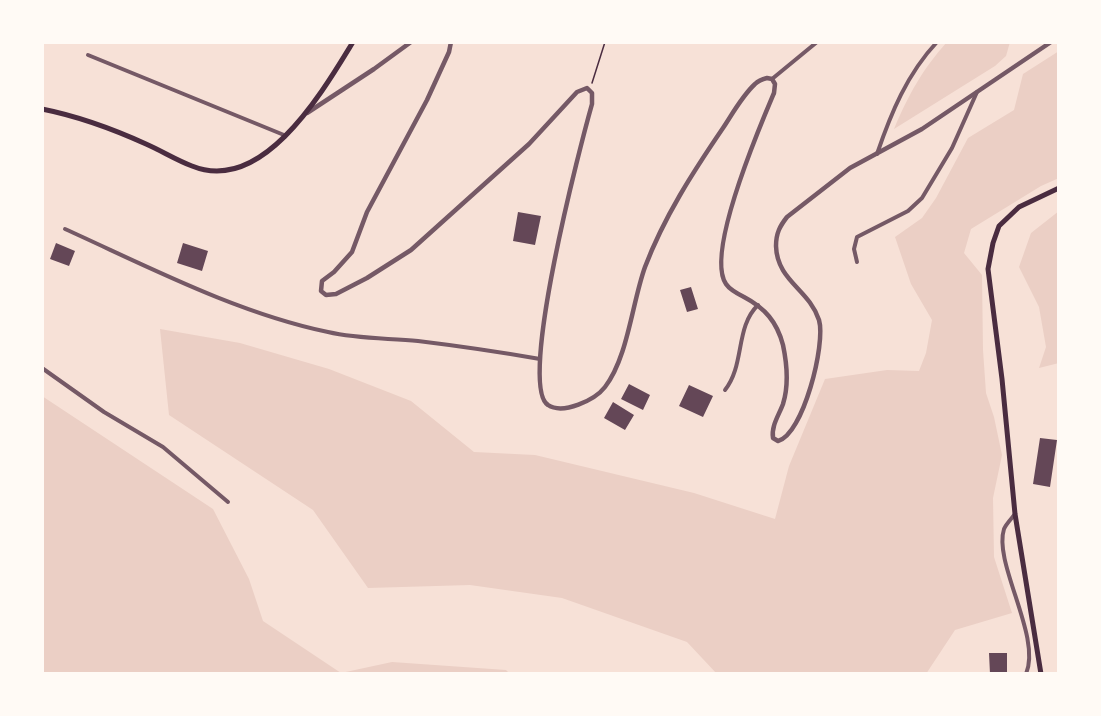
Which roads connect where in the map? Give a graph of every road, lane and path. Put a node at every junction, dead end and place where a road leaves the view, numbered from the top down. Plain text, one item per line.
1 (353, 42) edge
2 (411, 42) edge
3 (451, 42) edge
4 (605, 42) edge
5 (817, 42) edge
6 (937, 42) edge
7 (1051, 42) edge
8 (88, 55) dead end
9 (772, 80) junction
10 (590, 90) junction
11 (978, 91) junction
12 (42, 109) edge
13 (307, 113) junction
14 (284, 135) junction
15 (877, 154) junction
16 (1059, 188) edge
17 (65, 229) dead end
18 (857, 262) dead end
19 (758, 305) junction
20 (540, 359) junction
21 (42, 368) edge
22 (725, 390) dead end
23 (228, 502) dead end
24 (1015, 514) junction
25 (1026, 674) edge
26 (1041, 674) edge

1 - 13 main road
2 - 13 street
3 - 10 street
4 - 10 path
5 - 9 street
6 - 15 street
7 - 11 street
8 - 14 street
9 - 19 street
9 - 20 street
10 - 20 street
11 - 15 street
11 - 18 street
12 - 14 main road
13 - 14 main road
15 - 19 street
16 - 24 main road
17 - 20 street
19 - 22 street
21 - 23 street
24 - 25 street
24 - 26 main road

